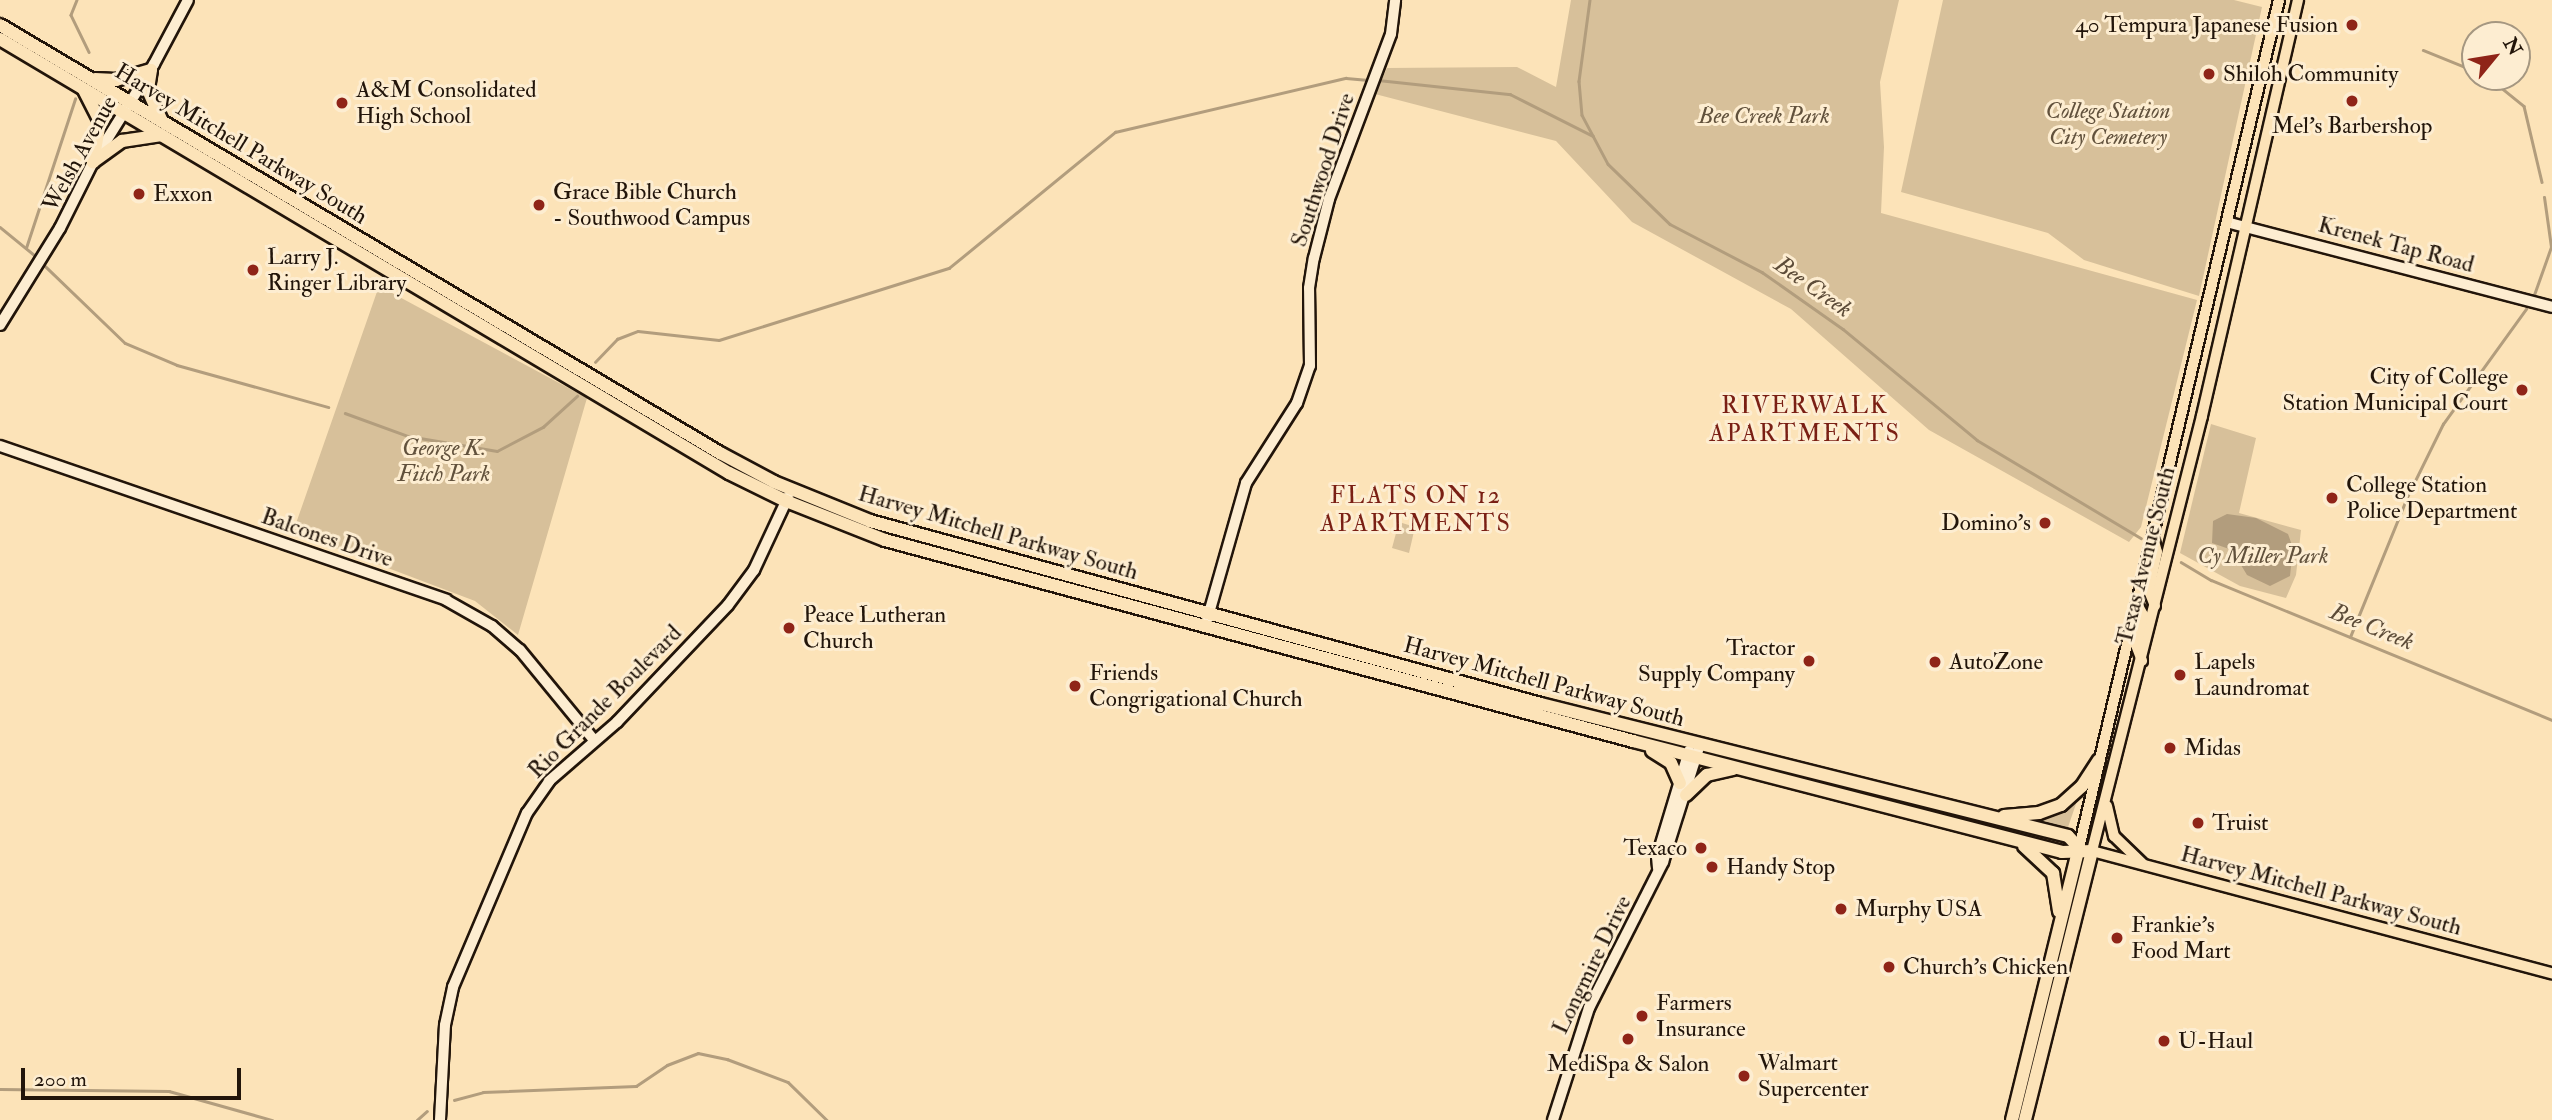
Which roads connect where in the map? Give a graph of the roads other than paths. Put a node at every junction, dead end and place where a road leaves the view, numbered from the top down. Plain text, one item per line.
1 (188, 0) edge
2 (1395, 0) edge
3 (2279, 0) edge
4 (2298, 0) edge
5 (0, 25) edge
6 (0, 39) edge
7 (151, 70) junction
8 (84, 82) junction
9 (128, 108) junction
10 (164, 129) junction
11 (93, 162) junction
12 (2230, 223) junction
13 (2247, 227) junction
14 (390, 258) junction
15 (372, 261) junction
16 (2552, 307) edge
17 (0, 325) edge
18 (0, 446) edge
19 (789, 495) junction
20 (2153, 539) junction
21 (2137, 604) junction
22 (2155, 606) junction
23 (1207, 621) junction
24 (2142, 661) junction
25 (594, 740) junction
26 (1633, 741) junction
27 (1694, 749) junction
28 (2099, 760) junction
29 (1744, 769) junction
30 (1683, 789) junction
31 (2106, 797) junction
32 (1994, 817) junction
33 (2008, 838) junction
34 (2079, 848) junction
35 (2092, 852) junction
36 (2145, 866) junction
37 (2059, 928) junction
38 (2552, 973) edge
39 (440, 1120) edge
40 (1553, 1120) edge
41 (2012, 1120) edge
42 (2025, 1120) edge

1 - 7 street, Welsh Avenue
2 - 23 street, Southwood Drive
3 - 12 main road, Texas Avenue South
4 - 13 main road, Texas Avenue South
5 - 8 highway, Harvey Mitchell Parkway South
6 - 8 highway, Harvey Mitchell Parkway South
7 - 8 highway
7 - 9 street, Welsh Avenue
7 - 10 highway
8 - 9 highway, Harvey Mitchell Parkway South
8 - 11 highway
9 - 10 highway, Harvey Mitchell Parkway South
9 - 11 street, Welsh Avenue
10 - 11 highway
10 - 14 highway, Harvey Mitchell Parkway South
10 - 15 highway, Harvey Mitchell Parkway South
11 - 17 street, Welsh Avenue
12 - 13 street, Krenek Tap Road
12 - 20 main road, Texas Avenue South
13 - 16 street, Krenek Tap Road
13 - 22 main road, Texas Avenue South
14 - 15 highway
14 - 19 highway, Harvey Mitchell Parkway South
15 - 19 highway, Harvey Mitchell Parkway South
18 - 25 street, Balcones Drive
19 - 23 highway, Harvey Mitchell Parkway South
19 - 25 street, Rio Grande Boulevard
20 - 21 main road, Texas Avenue South
20 - 22 main road
21 - 24 main road
21 - 28 main road, Texas Avenue South
22 - 24 main road, Texas Avenue South
23 - 26 highway, Harvey Mitchell Parkway South
23 - 27 highway, Harvey Mitchell Parkway South
24 - 31 main road, Texas Avenue South
25 - 39 street, Rio Grande Boulevard
26 - 27 highway, Harvey Mitchell Parkway South
26 - 30 highway
27 - 29 highway, Harvey Mitchell Parkway South
27 - 30 street, Longmire Drive
27 - 32 highway, Harvey Mitchell Parkway South
28 - 32 highway
28 - 34 main road, Texas Avenue South
29 - 30 highway
29 - 33 highway, Harvey Mitchell Parkway South
30 - 40 street, Longmire Drive
31 - 35 main road, Texas Avenue South
31 - 36 main road
32 - 34 highway, Harvey Mitchell Parkway South
33 - 34 highway, Harvey Mitchell Parkway South
33 - 37 highway
34 - 35 highway, Harvey Mitchell Parkway South
34 - 37 highway, Texas Avenue South
35 - 36 main road, Harvey Mitchell Parkway South
35 - 42 highway, Texas Avenue South
36 - 38 main road, Harvey Mitchell Parkway South
37 - 41 highway, Texas Avenue South

